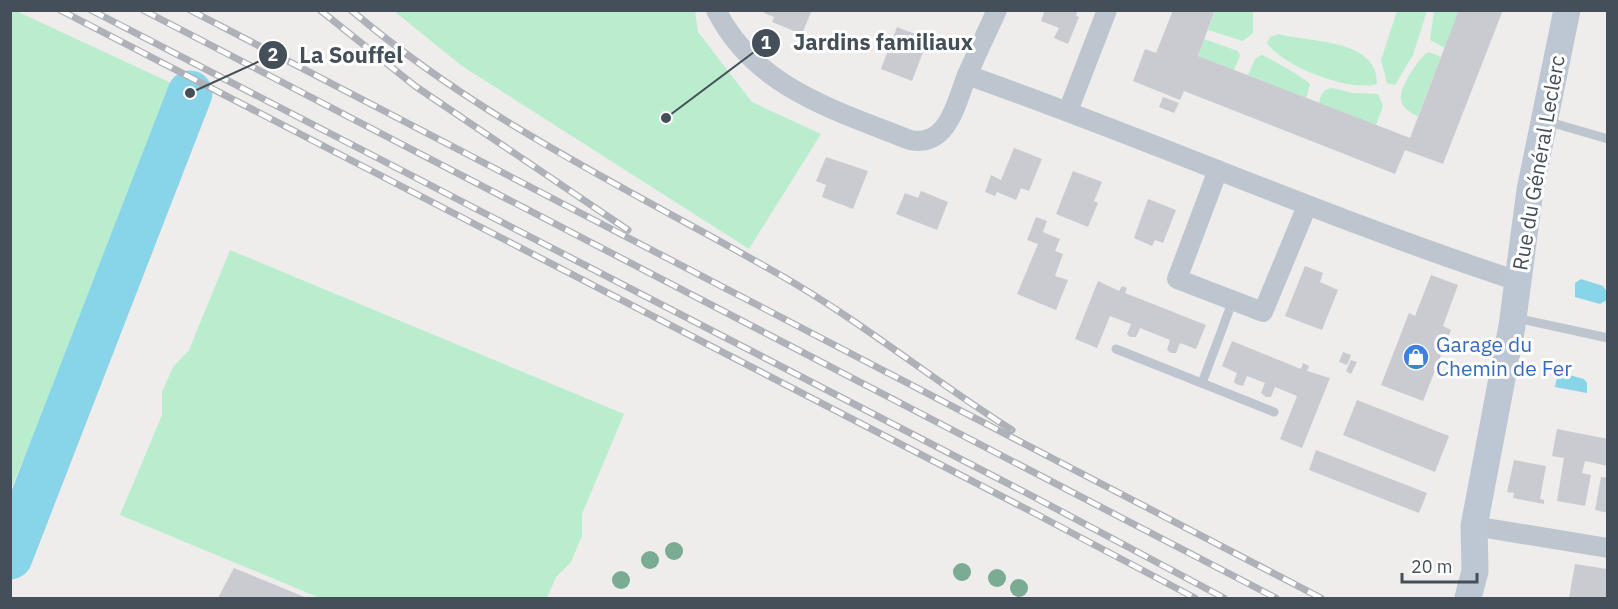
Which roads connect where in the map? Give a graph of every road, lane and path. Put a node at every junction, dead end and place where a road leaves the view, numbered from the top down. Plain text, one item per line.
1 (716, 10) edge
2 (997, 10) edge
3 (1107, 10) edge
4 (1567, 10) edge
5 (967, 75) junction
6 (1068, 111) junction
7 (1544, 120) junction
8 (1608, 139) edge
9 (1218, 170) junction
10 (1307, 206) junction
11 (1518, 281) junction
12 (1233, 300) junction
13 (1513, 317) junction
14 (1608, 338) edge
15 (1116, 349) dead end
16 (1202, 383) junction
17 (1274, 412) dead end
18 (1474, 526) junction
19 (1608, 548) edge
20 (1468, 598) edge

1 - 5 street
2 - 5 street
3 - 6 street
4 - 7 street, Rue du Général Leclerc
5 - 6 street
6 - 9 street
7 - 8 lane
7 - 11 street, Rue du Général Leclerc
9 - 10 street
9 - 12 street
10 - 11 street
10 - 12 street
11 - 13 street, Rue du Général Leclerc
12 - 16 lane
13 - 14 lane
13 - 18 street, Rue du Général Leclerc
15 - 16 lane
16 - 17 lane
18 - 19 street
18 - 20 street, Rue du Général Leclerc

